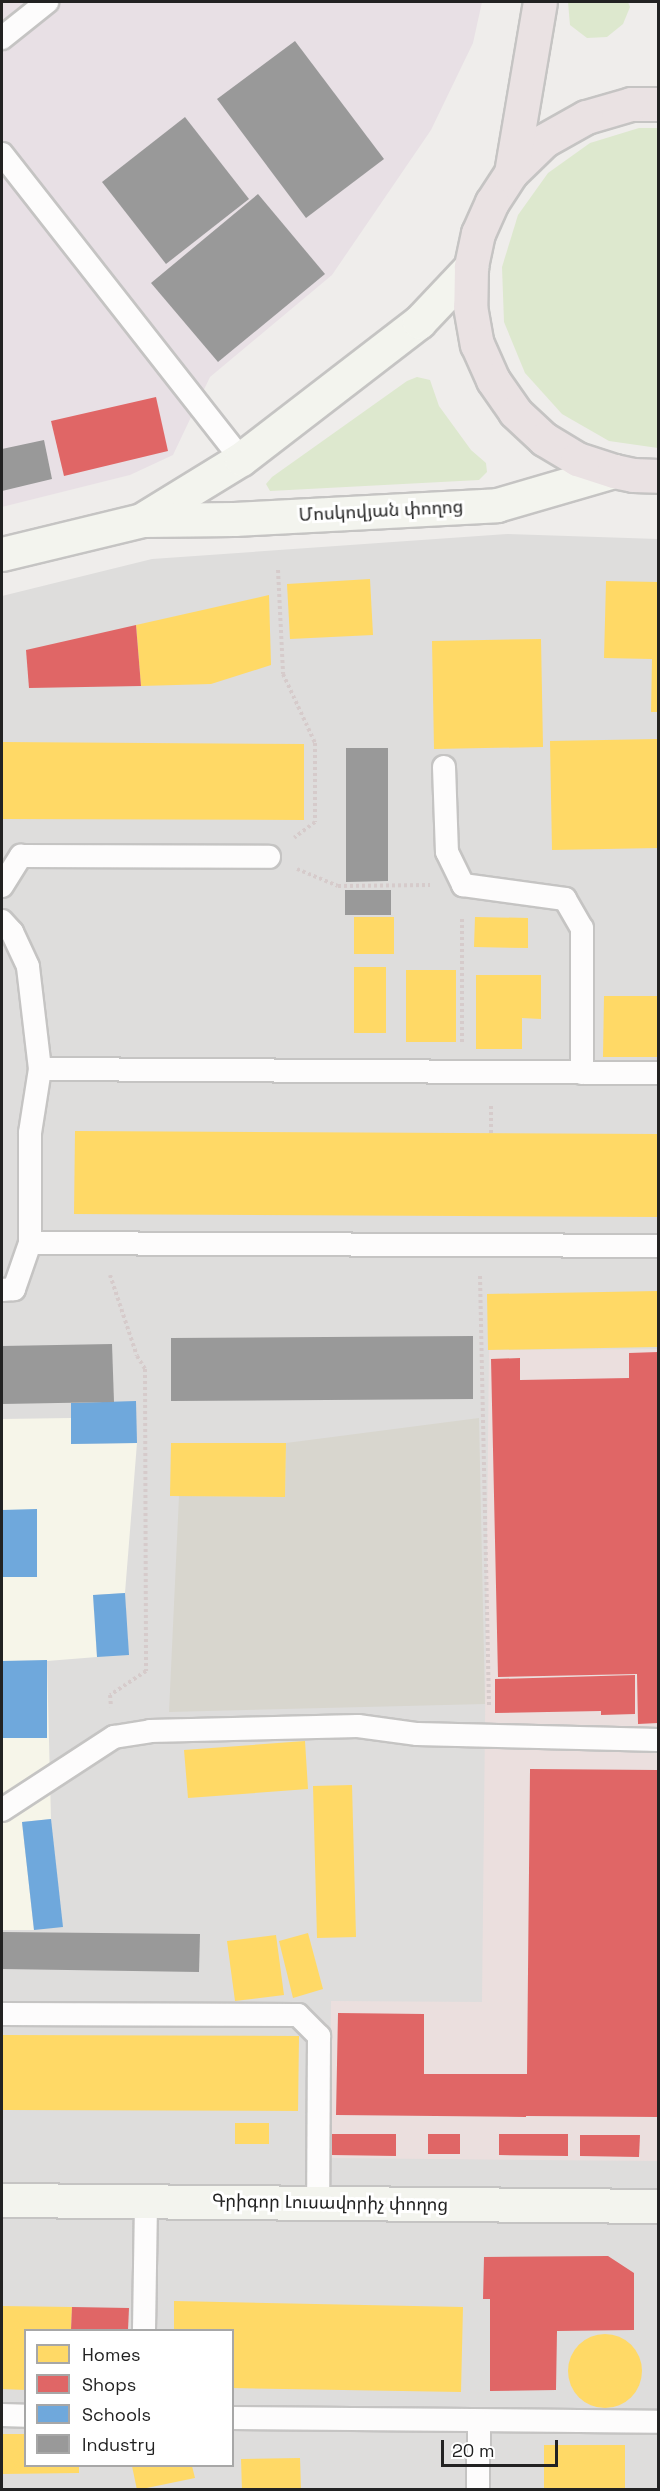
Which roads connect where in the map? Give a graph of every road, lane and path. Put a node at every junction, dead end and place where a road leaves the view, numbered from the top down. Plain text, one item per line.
1 (47, 2) edge
2 (540, 2) edge
3 (2, 38) edge
4 (658, 104) edge
5 (2, 154) edge
6 (511, 173) junction
7 (471, 267) junction
8 (242, 459) junction
9 (614, 471) junction
10 (658, 476) edge
11 (143, 519) junction
12 (2, 554) edge
13 (278, 570) dead end
14 (444, 767) dead end
15 (269, 857) joint
16 (300, 870) dead end
17 (462, 885) junction
18 (2, 886) edge
19 (2, 921) edge
20 (40, 1069) junction
21 (462, 1072) junction
22 (582, 1073) junction
23 (658, 1073) edge
24 (30, 1243) junction
25 (100, 1243) junction
26 (479, 1245) junction
27 (658, 1246) edge
28 (2, 1290) edge
29 (489, 1689) dead end
30 (114, 1737) junction
31 (658, 1740) edge
32 (2, 1810) edge
33 (2, 2014) edge
34 (2, 2200) edge
35 (146, 2201) junction
36 (318, 2204) junction
37 (658, 2206) edge
38 (144, 2329) edge
39 (2, 2415) edge
40 (24, 2416) edge
41 (234, 2418) edge
42 (479, 2421) junction
43 (658, 2422) edge
44 (478, 2490) edge

1 - 3 lane
2 - 6 highway
4 - 6 highway
5 - 8 lane
6 - 7 highway
7 - 8 street, Մոսկովյան փողոց
7 - 9 highway
8 - 11 street, Մոսկովյան փողոց
9 - 10 highway
9 - 11 street, Մոսկովյան փողոց
11 - 12 street, Մոսկովյան փողոց
13 - 15 path
14 - 17 lane
15 - 18 lane
16 - 17 path
17 - 21 path
17 - 22 lane
19 - 20 lane
20 - 21 lane
20 - 24 lane
21 - 22 lane
22 - 23 lane
24 - 25 lane
24 - 28 lane
25 - 26 lane
25 - 30 path
26 - 27 lane
26 - 29 path
30 - 31 lane
30 - 32 lane
33 - 36 lane
34 - 35 street, Գրիգոր Լուսավորիչ փողոց
35 - 36 street, Գրիգոր Լուսավորիչ փողոց
35 - 38 lane
36 - 37 street, Գրիգոր Լուսավորիչ փողոց
39 - 40 lane
41 - 42 lane
42 - 43 lane
42 - 44 lane

